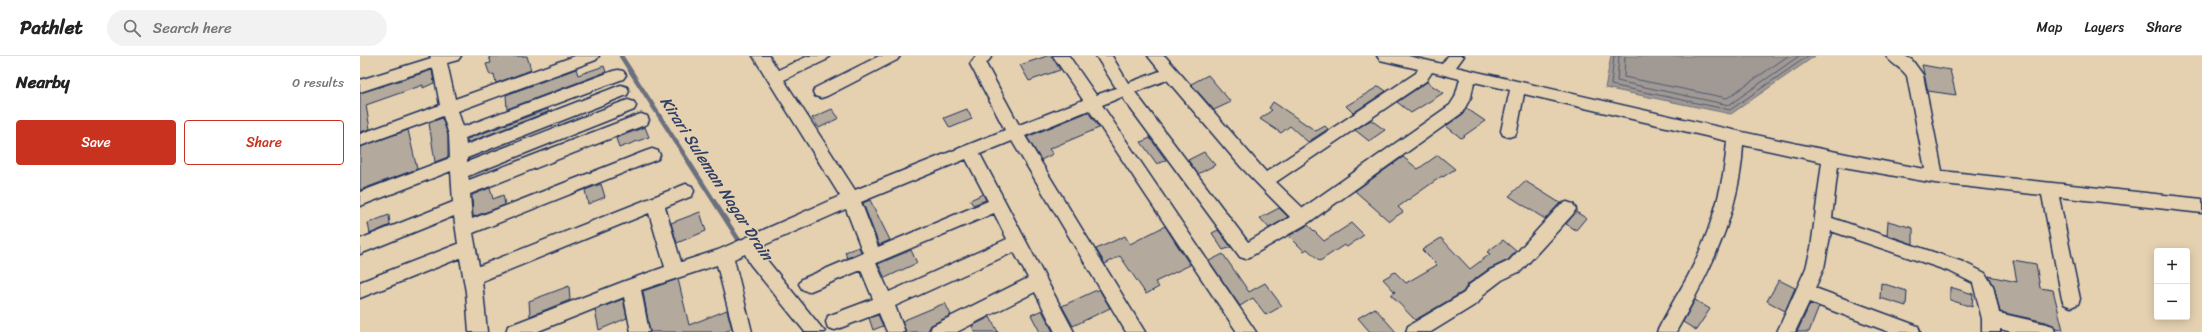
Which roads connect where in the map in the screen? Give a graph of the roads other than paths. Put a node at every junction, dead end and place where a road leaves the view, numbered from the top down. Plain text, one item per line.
1 (591, 56) edge
2 (761, 56) edge
3 (821, 56) edge
4 (892, 56) edge
5 (984, 56) edge
6 (1061, 56) edge
7 (1104, 56) edge
8 (1156, 56) edge
9 (1385, 56) edge
10 (1456, 56) edge
11 (1894, 56) edge
12 (444, 58) edge
13 (1428, 67) junction
14 (1445, 71) junction
15 (1169, 73) junction
16 (1468, 76) junction
17 (774, 78) junction
18 (360, 86) edge
19 (1518, 87) junction
20 (1125, 90) junction
21 (821, 92) dead end
22 (1093, 102) junction
23 (628, 106) dead end
24 (449, 108) junction
25 (641, 120) dead end
26 (1014, 132) junction
27 (1509, 132) dead end
28 (457, 135) junction
29 (1735, 137) junction
30 (360, 140) edge
31 (970, 151) junction
32 (652, 155) dead end
33 (1831, 158) junction
34 (459, 162) junction
35 (1935, 177) junction
36 (1265, 181) junction
37 (2049, 190) junction
38 (686, 191) dead end
39 (462, 198) junction
40 (360, 199) edge
41 (851, 199) junction
42 (655, 203) junction
43 (998, 204) junction
44 (2202, 206) edge
45 (1567, 209) dead end
46 (1302, 218) junction
47 (1824, 222) junction
48 (464, 229) junction
49 (1019, 242) junction
50 (360, 247) edge
51 (466, 248) junction
52 (739, 249) junction
53 (869, 258) junction
54 (675, 271) junction
55 (472, 277) junction
56 (1039, 281) junction
57 (808, 284) dead end
58 (631, 286) junction
59 (360, 290) edge
60 (1804, 292) junction
61 (2071, 299) dead end
62 (883, 303) junction
63 (835, 322) dead end
64 (1991, 326) edge
65 (543, 327) edge
66 (478, 332) edge
67 (515, 332) edge
68 (640, 332) edge
69 (742, 332) edge
70 (816, 332) edge
71 (896, 332) edge
72 (939, 332) edge
73 (1065, 332) edge
74 (1136, 332) edge
75 (1246, 332) edge
76 (1415, 332) edge
77 (1666, 332) edge
78 (1786, 332) edge
79 (1911, 332) edge
80 (2046, 332) edge

1 - 24 street
2 - 17 street
3 - 17 street
4 - 21 street
5 - 26 street
6 - 22 street
7 - 20 street
8 - 15 street
9 - 13 street
10 - 14 street
11 - 35 street
12 - 18 street
12 - 24 street
13 - 14 street
13 - 36 street
14 - 16 street
15 - 20 street
15 - 36 street
16 - 19 street
16 - 46 street
17 - 41 street
19 - 27 street
19 - 29 street
20 - 22 street
20 - 46 street
22 - 26 street
22 - 75 street
23 - 34 street
24 - 28 street
24 - 30 street
25 - 39 street
26 - 31 street
26 - 74 street
28 - 34 street
28 - 34 street
29 - 33 street
29 - 77 street
31 - 41 street
31 - 43 street
32 - 48 street
33 - 35 street
33 - 47 street
34 - 39 street
34 - 40 street
35 - 37 street
36 - 46 street
37 - 44 street
37 - 61 street
38 - 42 street
39 - 48 street
39 - 50 street
41 - 52 street
41 - 53 street
42 - 54 street
42 - 55 street
43 - 49 street
43 - 53 street
45 - 76 street
47 - 60 street
47 - 64 street
48 - 51 street
49 - 56 street
49 - 62 street
51 - 55 street
51 - 59 street
52 - 54 street
52 - 69 street
52 - 70 street
53 - 57 street
53 - 62 street
54 - 58 street
55 - 66 street
56 - 72 street
56 - 73 street
58 - 65 street
58 - 68 street
60 - 78 street
60 - 79 street
62 - 63 street
62 - 71 street
64 - 80 street
65 - 67 street

